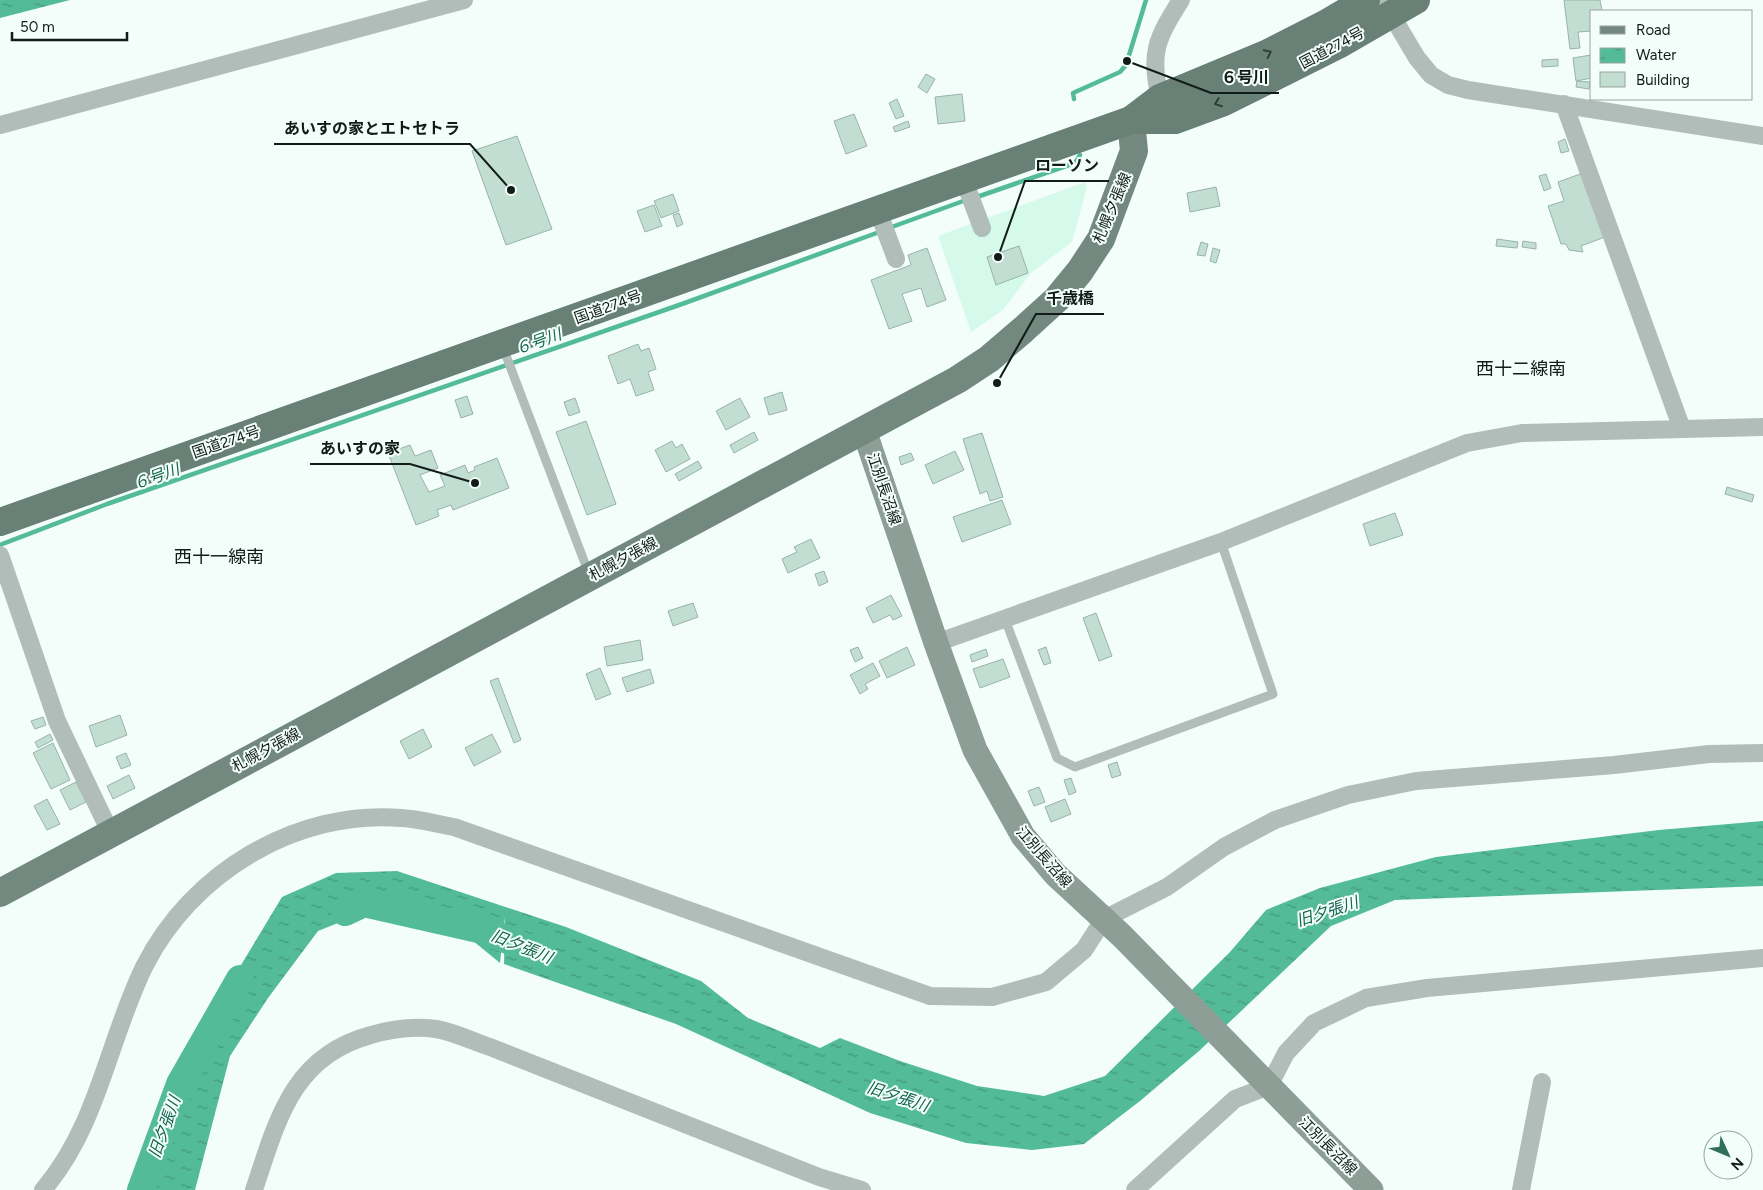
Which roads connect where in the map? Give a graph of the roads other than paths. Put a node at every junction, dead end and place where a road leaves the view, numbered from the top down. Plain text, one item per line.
1 (464, 0) edge
2 (1181, 0) edge
3 (1366, 0) edge
4 (1416, 0) edge
5 (1385, 8) edge
6 (1160, 98) junction
7 (1564, 104) junction
8 (1131, 120) junction
9 (0, 125) edge
10 (1763, 136) edge
11 (966, 184) junction
12 (880, 215) junction
13 (982, 228) dead end
14 (896, 259) dead end
15 (504, 350) junction
16 (1763, 427) edge
17 (1682, 429) junction
18 (864, 430) junction
19 (0, 522) edge
20 (1221, 542) junction
21 (0, 555) edge
22 (590, 576) junction
23 (1005, 619) junction
24 (936, 643) junction
25 (1763, 753) edge
26 (111, 834) junction
27 (0, 894) edge
28 (1104, 919) junction
29 (1763, 958) edge
30 (1542, 1082) dead end
31 (1269, 1086) junction
32 (43, 1190) edge
33 (254, 1190) edge
34 (862, 1190) edge
35 (1135, 1190) edge
36 (1371, 1190) edge
37 (1521, 1190) edge

1 - 9 street
2 - 6 street
6 -> 3 highway, 国道274号
4 - 5 highway, 国道274号
5 - 7 street
5 -> 8 highway, 国道274号
6 - 8 highway, 国道274号
7 - 10 street
7 - 17 street
8 - 11 highway, 国道274号
8 - 18 main road, 札幌夕張線
11 - 12 highway, 国道274号
11 - 13 street
12 - 14 street
12 - 15 highway, 国道274号
15 - 19 highway, 国道274号
15 - 22 lane
16 - 17 street
17 - 20 street
18 - 22 main road, 札幌夕張線
18 - 24 main road, 江別長沼線
20 - 23 street
20 - 23 lane
21 - 26 street
22 - 26 main road, 札幌夕張線
23 - 24 street
24 - 28 main road, 江別長沼線
25 - 28 street
26 - 27 main road, 札幌夕張線
28 - 31 main road, 江別長沼線
28 - 32 street
29 - 31 street
30 - 37 street
31 - 35 street
31 - 36 main road, 江別長沼線
33 - 34 street

